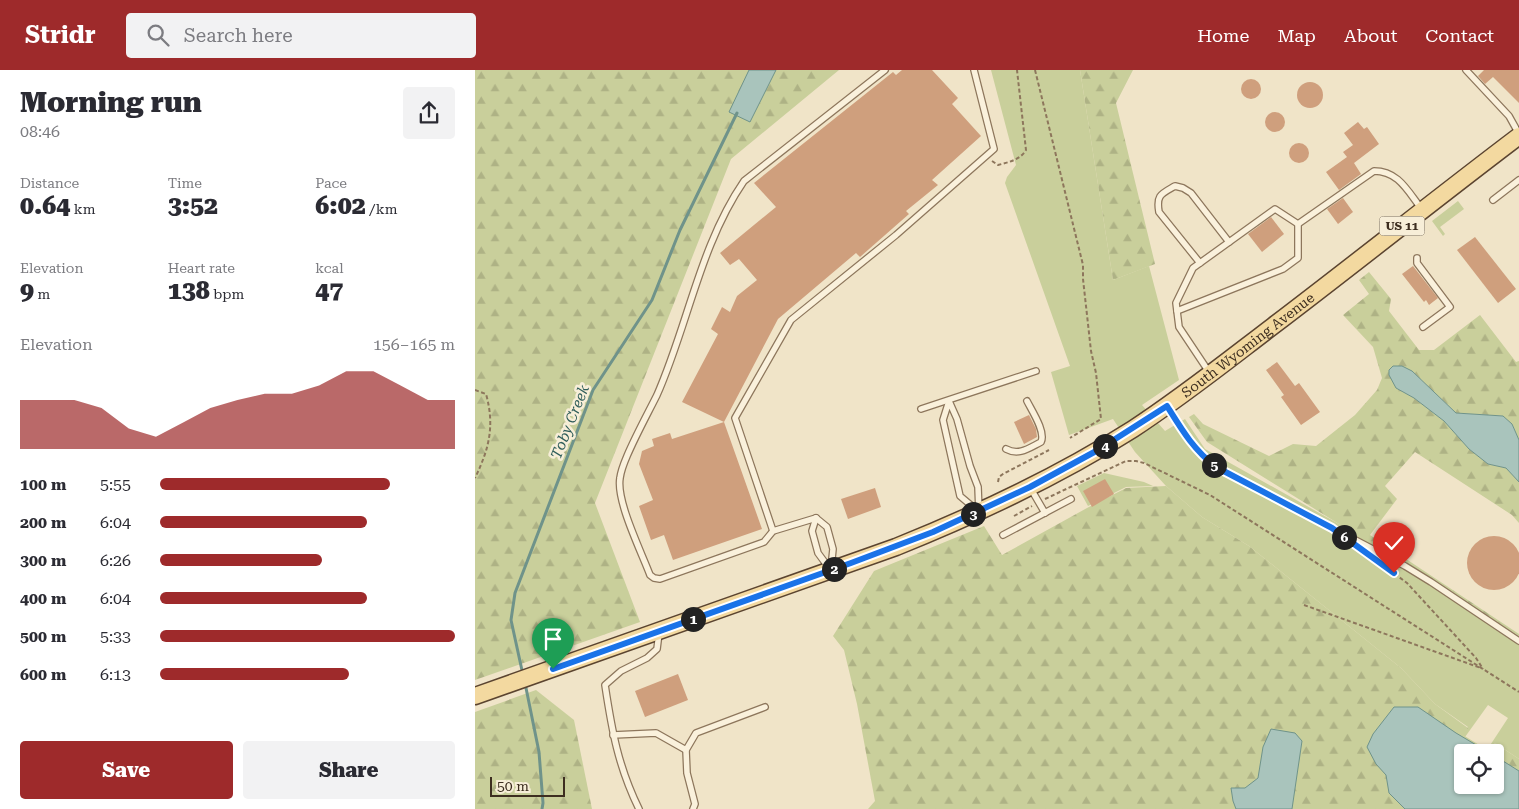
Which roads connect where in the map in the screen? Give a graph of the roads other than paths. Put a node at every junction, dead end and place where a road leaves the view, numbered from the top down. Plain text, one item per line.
1 (885, 70) edge
2 (974, 70) edge
3 (1466, 70) edge
4 (1519, 135) edge
5 (1519, 180) edge
6 (1493, 200) dead end
7 (1422, 210) junction
8 (1298, 224) junction
9 (1229, 242) junction
10 (1417, 258) dead end
11 (1200, 263) junction
12 (1177, 311) junction
13 (1423, 327) dead end
14 (1037, 371) dead end
15 (1210, 374) junction
16 (949, 401) junction
17 (1027, 401) dead end
18 (1167, 406) junction
19 (921, 409) dead end
20 (1006, 449) dead end
21 (1030, 487) junction
22 (1071, 499) dead end
23 (979, 512) junction
24 (1045, 513) junction
25 (816, 518) junction
26 (773, 531) junction
27 (1003, 534) dead end
28 (830, 571) junction
29 (660, 631) junction
30 (1519, 641) edge
31 (475, 696) edge
32 (765, 707) dead end
33 (613, 735) junction
34 (686, 750) junction
35 (639, 809) edge
36 (693, 809) edge

1 - 26 lane
2 - 26 lane
3 - 4 lane
4 - 7 main road, South Wyoming Avenue / US 11
5 - 6 lane
7 - 8 lane
7 - 15 main road, South Wyoming Avenue / US 11
8 - 9 lane
8 - 12 lane
9 - 11 lane
9 - 11 lane
10 - 13 lane
11 - 12 lane
12 - 15 lane
14 - 16 lane
15 - 18 main road, South Wyoming Avenue / US 11
16 - 19 lane
16 - 23 lane
16 - 23 lane
17 - 20 lane
18 - 21 main road, South Wyoming Avenue / US 11
18 - 30 lane
21 - 23 main road, South Wyoming Avenue / US 11
21 - 24 lane
22 - 24 lane
23 - 28 main road, South Wyoming Avenue / US 11
24 - 27 lane
25 - 26 lane
25 - 28 lane
25 - 28 lane
28 - 29 main road, South Wyoming Avenue / US 11
29 - 31 main road, South Wyoming Avenue / US 11
29 - 33 lane
32 - 34 lane
33 - 34 lane
33 - 35 lane
34 - 36 lane

